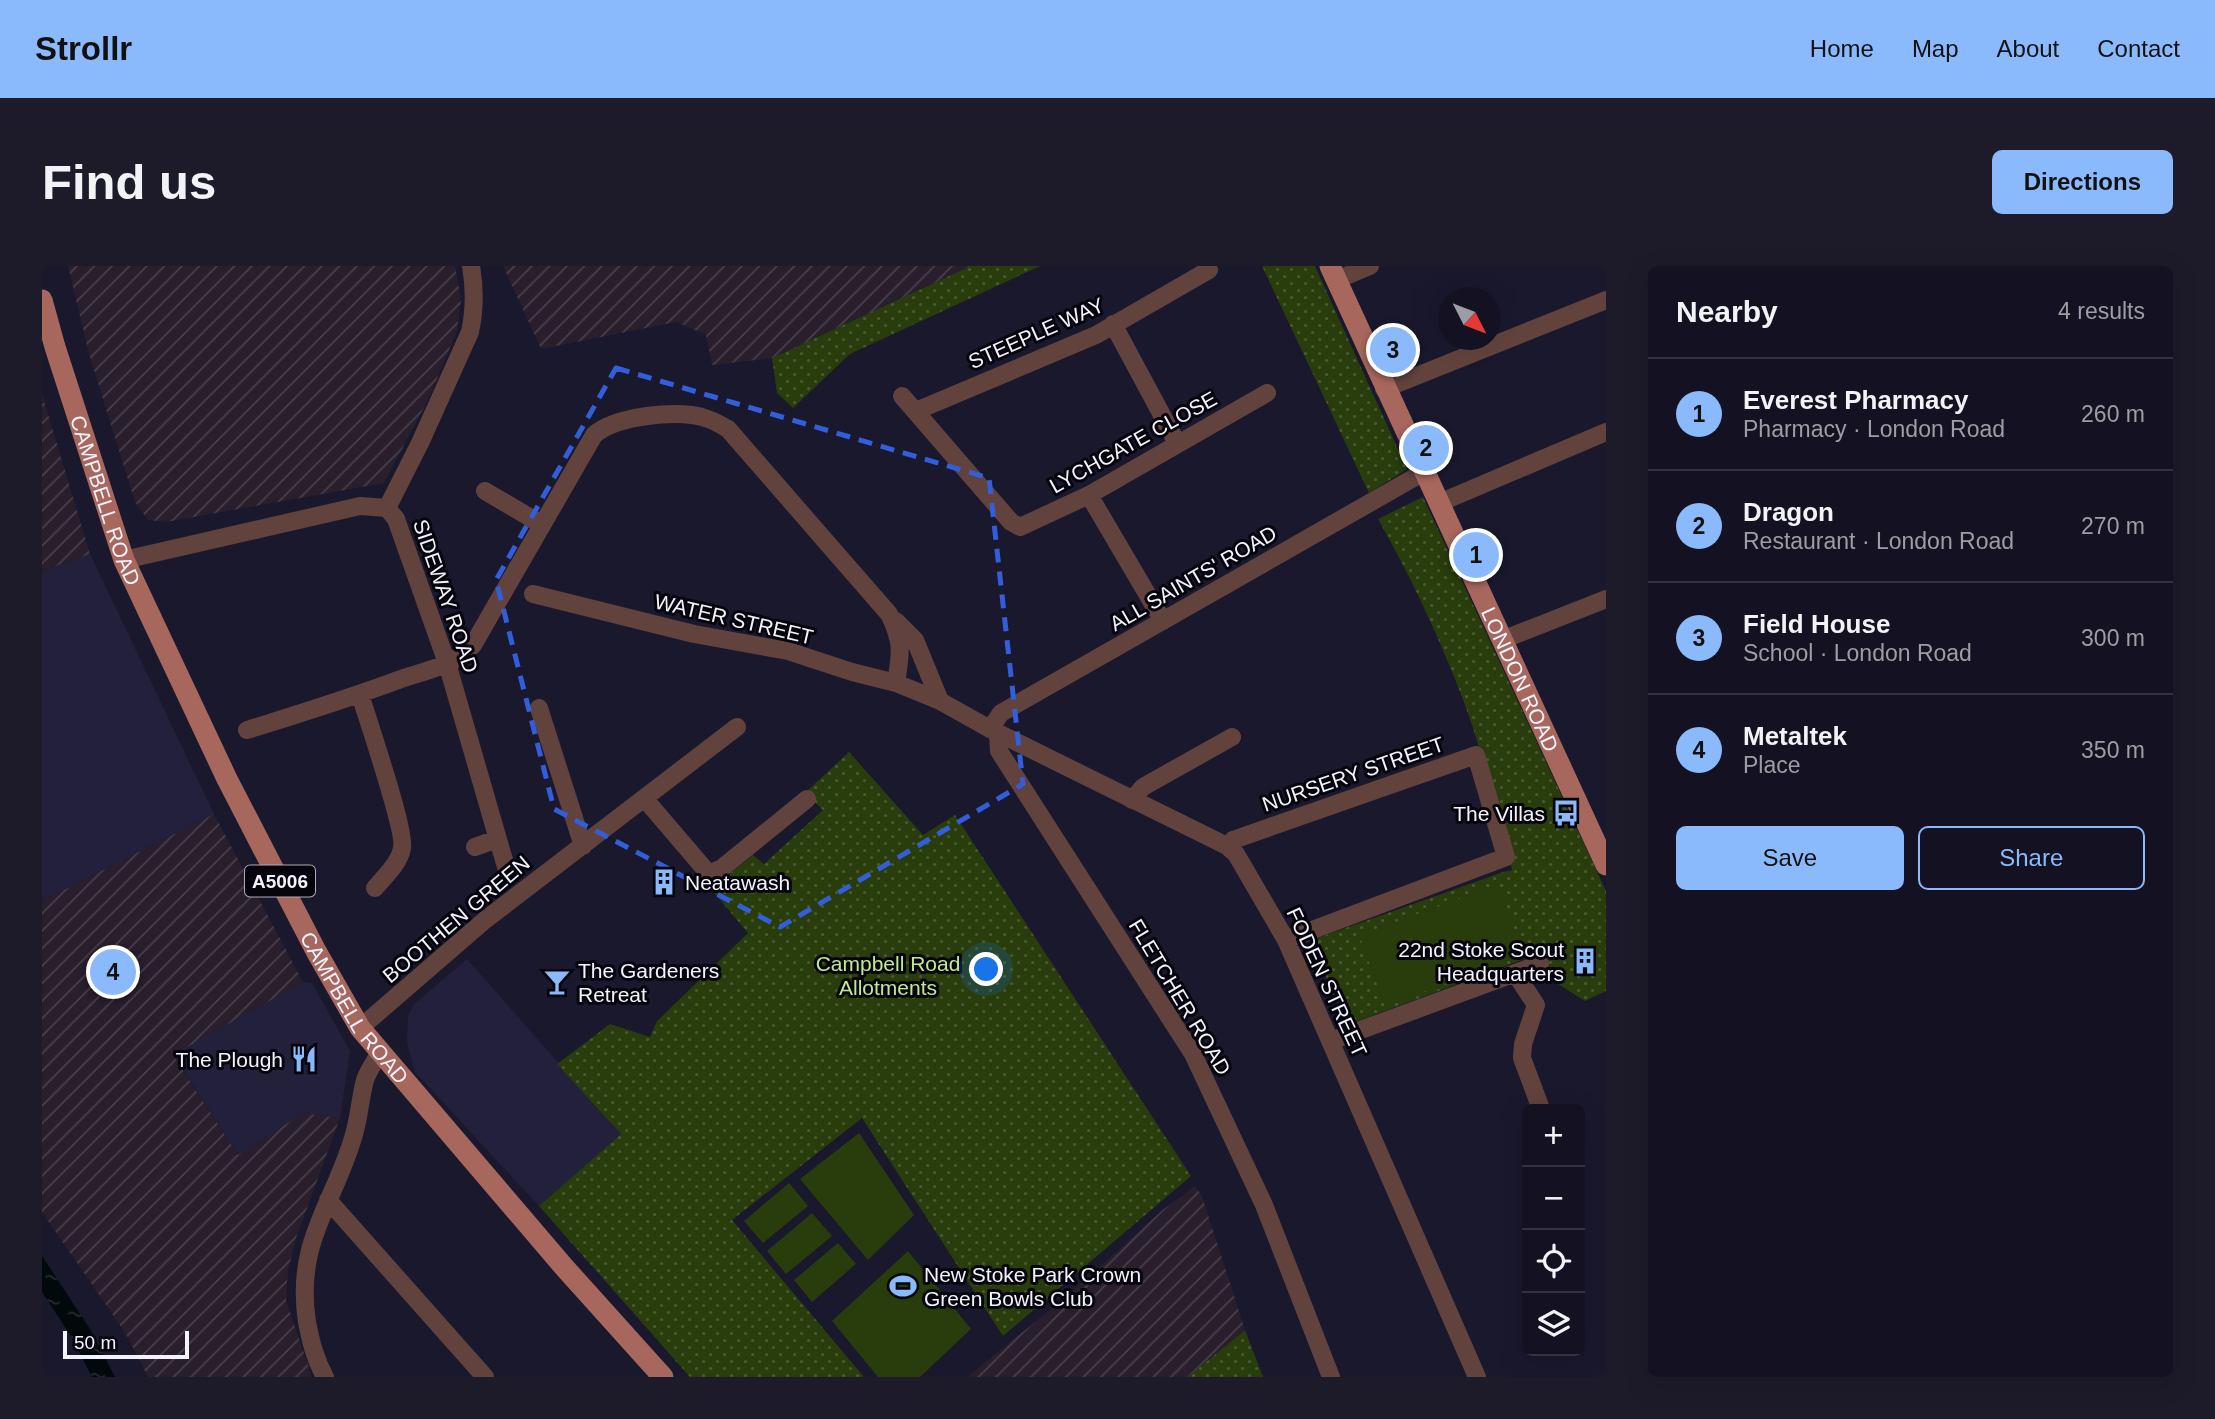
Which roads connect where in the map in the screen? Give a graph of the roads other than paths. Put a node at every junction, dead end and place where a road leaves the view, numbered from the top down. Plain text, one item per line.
1 (471, 266) edge
2 (1370, 266) edge
3 (1209, 270) dead end
4 (1333, 273) edge
5 (42, 300) edge
6 (1606, 300) edge
7 (1113, 324) junction
8 (1384, 389) junction
9 (1267, 393) dead end
10 (902, 396) dead end
11 (916, 411) junction
12 (1606, 432) edge
13 (1177, 443) junction
14 (1424, 472) junction
15 (485, 491) dead end
16 (1089, 495) junction
17 (1439, 503) junction
18 (387, 508) junction
19 (541, 524) junction
20 (124, 560) junction
21 (533, 594) dead end
22 (1606, 599) edge
23 (889, 614) junction
24 (1163, 621) junction
25 (1502, 640) junction
26 (447, 663) junction
27 (896, 683) junction
28 (360, 694) junction
29 (940, 701) junction
30 (539, 708) dead end
31 (737, 727) dead end
32 (247, 730) dead end
33 (994, 731) junction
34 (1232, 737) dead end
35 (644, 798) junction
36 (807, 799) dead end
37 (1132, 800) junction
38 (497, 839) junction
39 (583, 846) junction
40 (1227, 846) junction
41 (475, 847) dead end
42 (1604, 855) edge
43 (506, 867) dead end
44 (375, 888) dead end
45 (1286, 940) junction
46 (1540, 964) dead end
47 (1515, 973) junction
48 (360, 1028) junction
49 (1331, 1041) junction
50 (380, 1052) junction
51 (1539, 1104) edge
52 (328, 1200) junction
53 (325, 1377) edge
54 (485, 1377) edge
55 (663, 1377) edge
56 (1331, 1377) edge
57 (1477, 1377) edge

1 - 18 street
2 - 4 street
3 - 7 street, STEEPLE WAY
4 - 8 main road, LONDON ROAD
5 - 20 main road, CAMPBELL ROAD / A5006
6 - 8 street
7 - 11 street, STEEPLE WAY
7 - 13 street
8 - 14 main road, LONDON ROAD
9 - 13 street, LYCHGATE CLOSE
10 - 11 street
11 - 16 street, LYCHGATE CLOSE
12 - 17 street
13 - 16 street, LYCHGATE CLOSE
14 - 17 main road, LONDON ROAD
14 - 24 street, ALL SAINTS' ROAD
15 - 19 street
16 - 24 street
17 - 25 main road, LONDON ROAD
18 - 20 street, SIDEWAY ROAD
18 - 26 street, SIDEWAY ROAD
19 - 23 street
19 - 26 street
20 - 48 main road, CAMPBELL ROAD / A5006
21 - 27 street, WATER STREET
22 - 25 street
23 - 27 street
23 - 29 street
24 - 33 street, ALL SAINTS' ROAD
25 - 42 main road, LONDON ROAD
26 - 28 street
26 - 38 street, SIDEWAY ROAD
27 - 29 street, WATER STREET
28 - 32 street
28 - 44 street
29 - 33 street, WATER STREET
30 - 39 street
31 - 35 street, BOOTHEN GREEN
33 - 37 street, FODEN STREET
33 - 56 street, FLETCHER ROAD
34 - 37 street
35 - 36 street
35 - 39 street, BOOTHEN GREEN
37 - 40 street, FODEN STREET
38 - 41 street
38 - 43 street, SIDEWAY ROAD
39 - 48 street, BOOTHEN GREEN
40 - 45 street, FODEN STREET
40 - 45 street, NURSERY STREET
45 - 49 street, FODEN STREET
46 - 47 street
47 - 49 street
47 - 51 street
48 - 50 main road, CAMPBELL ROAD / A5006
49 - 57 street, FODEN STREET
50 - 52 street
50 - 55 main road, CAMPBELL ROAD / A5006
52 - 53 street
52 - 54 street

